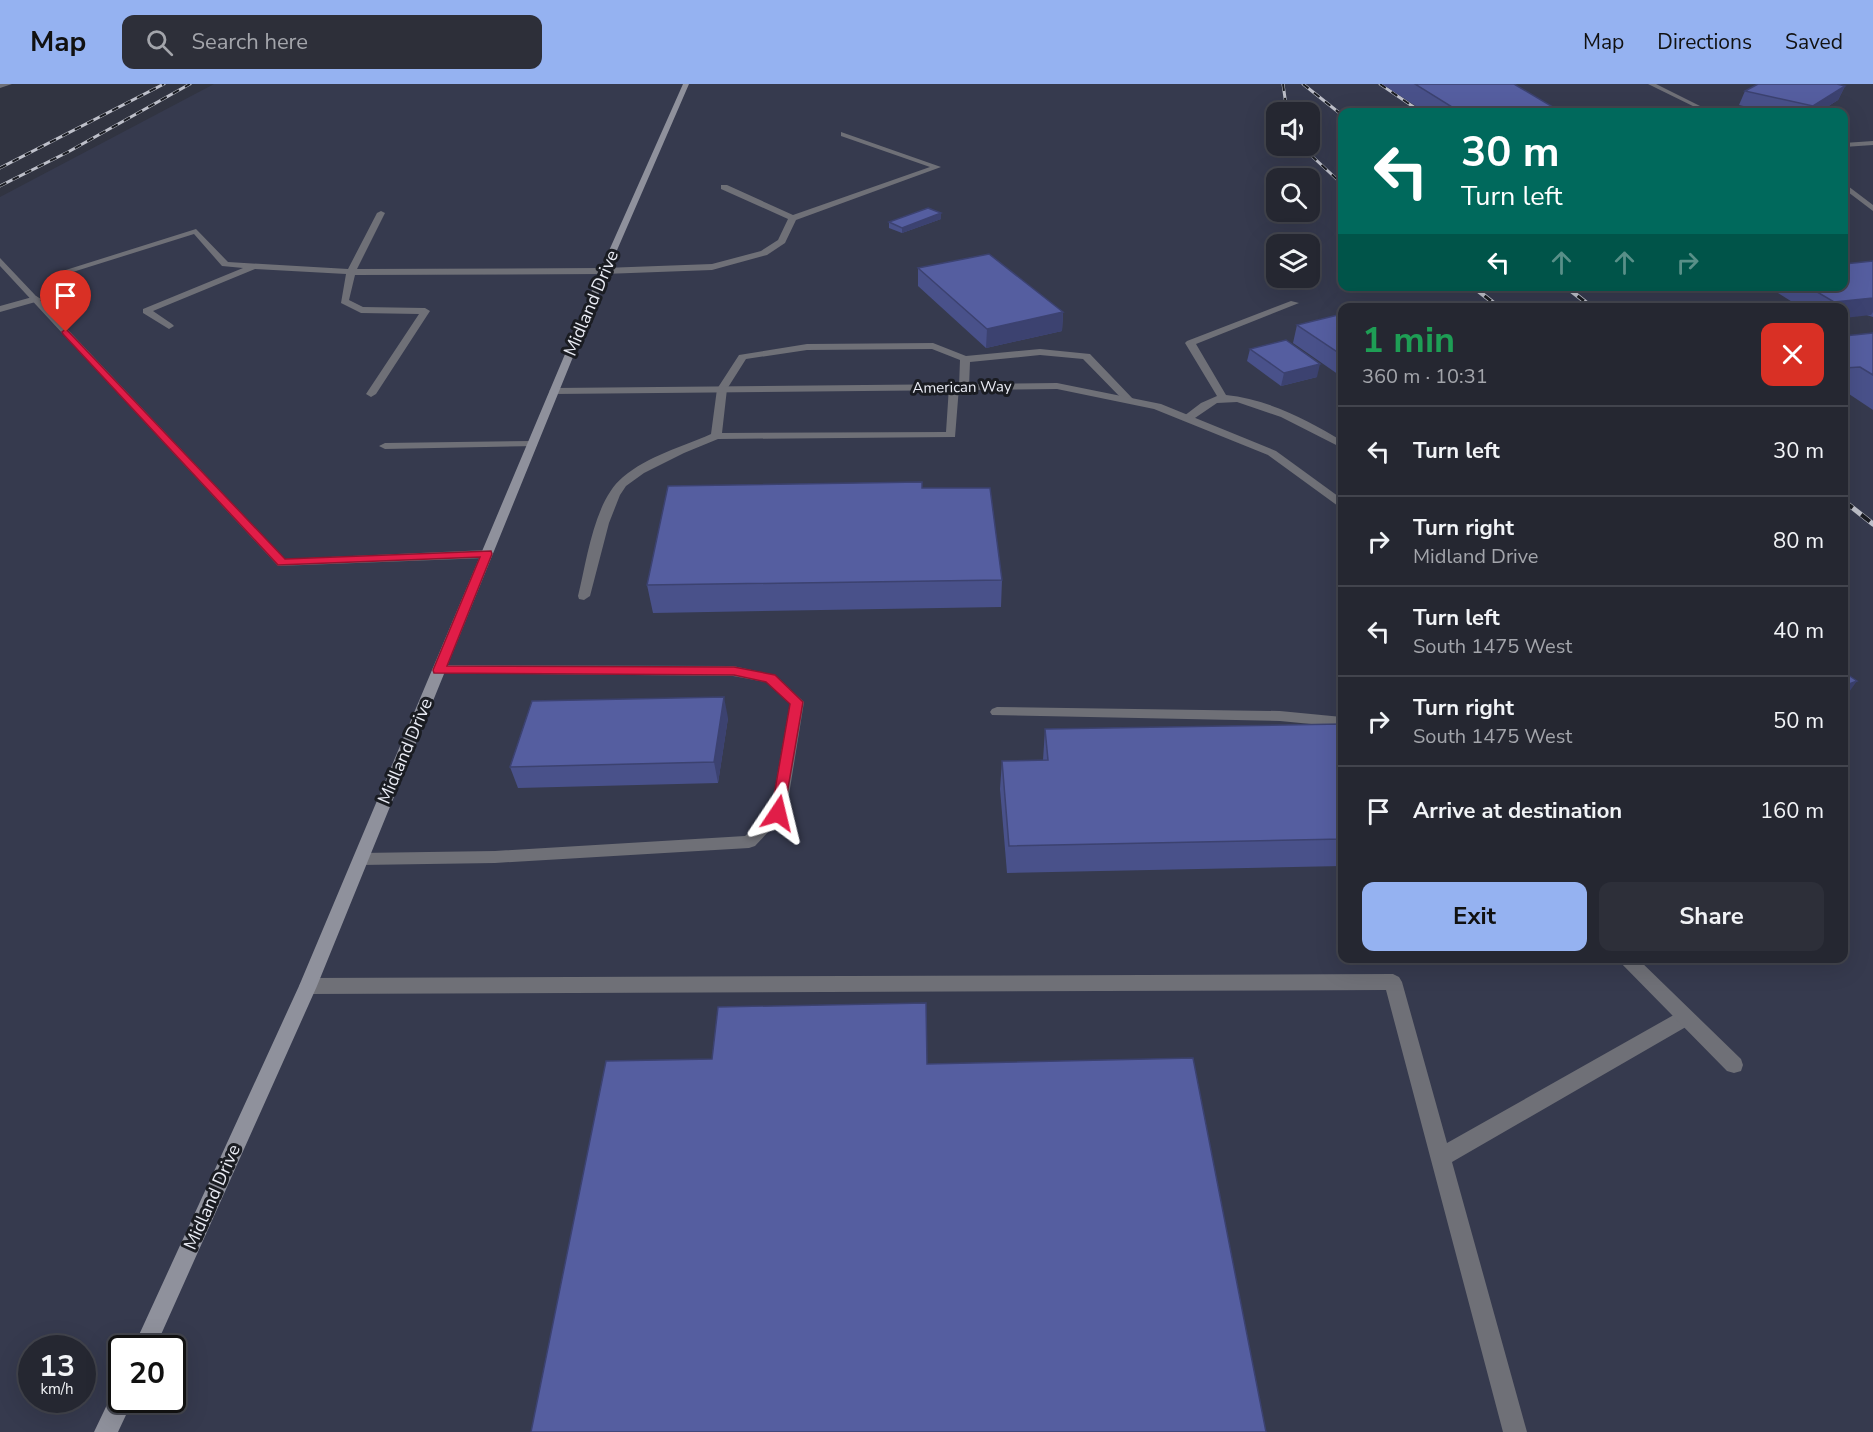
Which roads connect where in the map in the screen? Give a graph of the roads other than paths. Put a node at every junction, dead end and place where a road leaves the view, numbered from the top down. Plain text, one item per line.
1 (7, 84) edge
2 (686, 84) edge
3 (1651, 84) edge
4 (0, 86) edge
5 (1701, 108) edge
6 (844, 134) dead end
7 (1873, 143) edge
8 (1848, 145) edge
9 (724, 187) dead end
10 (1848, 188) edge
11 (1873, 209) edge
12 (381, 213) dead end
13 (794, 218) junction
14 (0, 261) edge
15 (255, 266) junction
16 (604, 271) junction
17 (351, 272) junction
18 (57, 274) dead end
19 (36, 299) junction
20 (1294, 303) dead end
21 (0, 309) edge
22 (169, 326) dead end
23 (965, 359) junction
24 (959, 387) junction
25 (722, 389) junction
26 (554, 391) junction
27 (371, 393) dead end
28 (1223, 398) junction
29 (1129, 400) junction
30 (1188, 418) junction
31 (716, 436) junction
32 (1338, 443) edge
33 (533, 444) junction
34 (385, 446) dead end
35 (1338, 501) edge
36 (487, 554) junction
37 (584, 596) dead end
38 (439, 670) junction
39 (998, 712) dead end
40 (1338, 722) edge
41 (361, 859) junction
42 (1630, 963) edge
43 (308, 986) junction
44 (1685, 1018) junction
45 (1734, 1065) dead end
46 (1441, 1157) junction
47 (150, 1335) edge
48 (115, 1413) edge
49 (106, 1432) edge
50 (1515, 1432) edge

1 - 4 street
2 - 16 street, Midland Drive
3 - 5 street
6 - 13 street
7 - 8 street
9 - 13 street
10 - 11 street
12 - 17 street
13 - 16 street
14 - 19 street
15 - 17 street
15 - 18 street
15 - 22 street
16 - 17 street
16 - 26 street, Midland Drive
17 - 27 street
19 - 21 street
19 - 36 street
20 - 28 street
23 - 24 street
23 - 25 street
23 - 29 street
24 - 25 street, American Way
24 - 29 street, American Way
24 - 31 street
25 - 26 street, American Way
25 - 31 street
26 - 33 street, Midland Drive
28 - 30 street
28 - 32 street
29 - 30 street, American Way
30 - 35 street, American Way
31 - 37 street
33 - 34 street
33 - 36 street, Midland Drive
36 - 38 street, Midland Drive
38 - 41 street, Midland Drive
38 - 41 street
39 - 40 street
41 - 43 street, Midland Drive
42 - 44 street
43 - 46 street
43 - 47 street, Midland Drive
44 - 45 street
44 - 46 street
46 - 50 street
48 - 49 street

